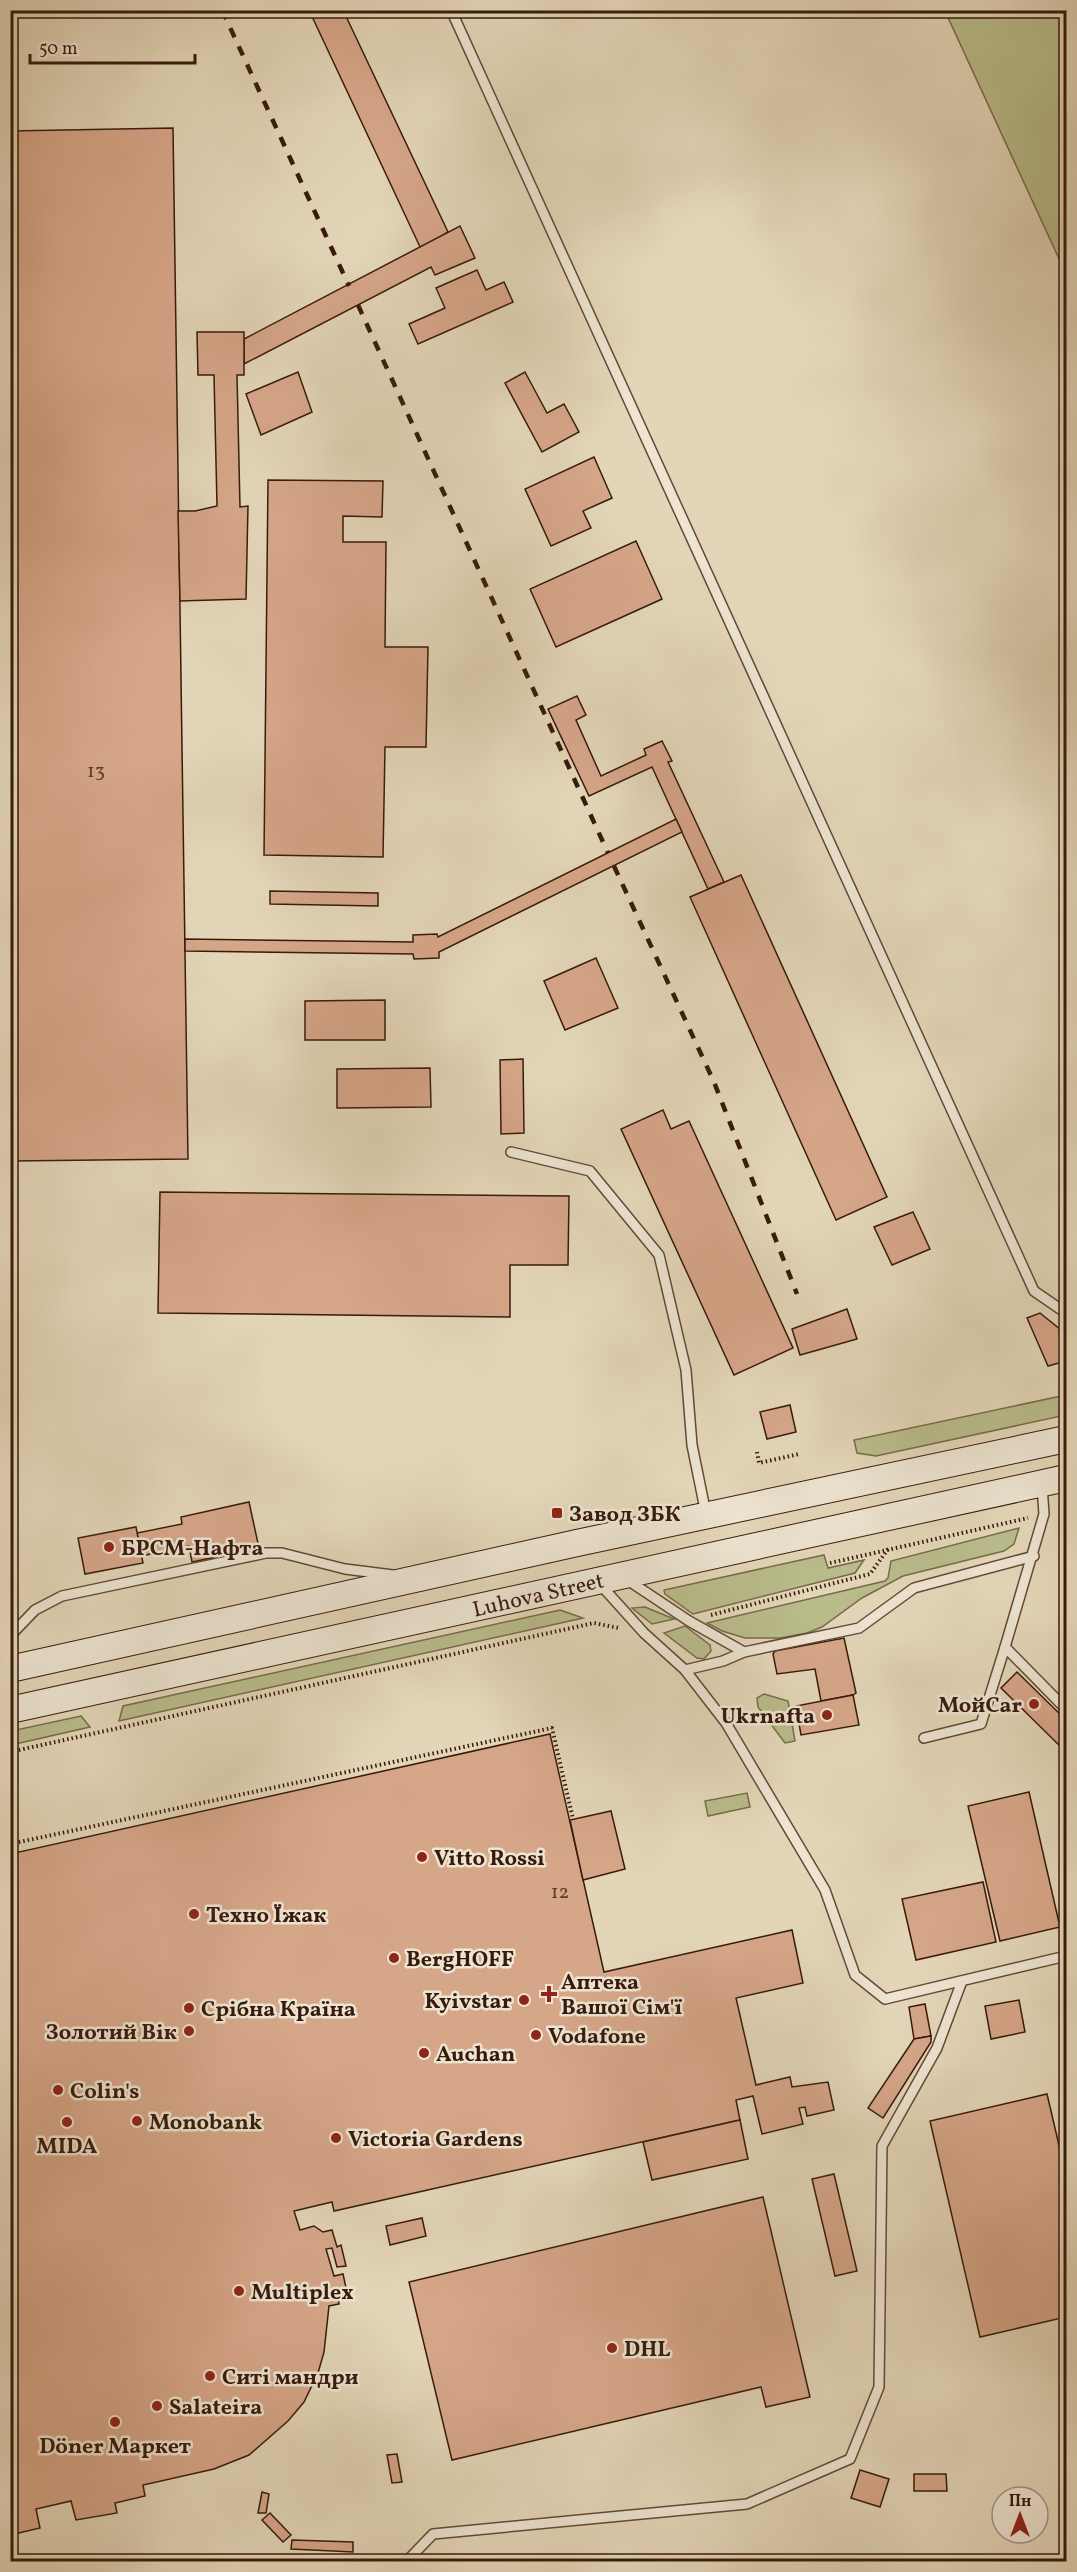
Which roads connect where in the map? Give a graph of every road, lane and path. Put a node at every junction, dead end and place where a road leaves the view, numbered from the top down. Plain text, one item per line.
1 (451, 10) edge
2 (511, 1152) dead end
3 (1066, 1313) edge
4 (1066, 1438) edge
5 (757, 1452) dead end
6 (799, 1454) dead end
7 (1054, 1481) edge
8 (1044, 1514) junction
9 (706, 1516) junction
10 (888, 1549) junction
11 (1034, 1556) junction
12 (830, 1563) dead end
13 (609, 1578) junction
14 (422, 1579) junction
15 (689, 1621) junction
16 (644, 1633) junction
17 (10, 1636) edge
18 (1005, 1647) junction
19 (744, 1652) junction
20 (10, 1669) edge
21 (685, 1670) junction
22 (1066, 1709) edge
23 (10, 1710) edge
24 (924, 1738) dead end
25 (10, 1752) edge
26 (573, 1819) dead end
27 (10, 1844) edge
28 (1066, 1956) edge
29 (962, 1981) junction
30 (406, 2562) edge

1 - 3 lane
2 - 9 lane
4 - 9 main road, Luhova Street
5 - 6 path
7 - 8 lane
7 - 13 main road, Luhova Street
8 - 10 path
8 - 11 lane
9 - 14 main road, Luhova Street
10 - 12 path
10 - 15 path
11 - 18 lane
11 - 19 lane
13 - 15 lane
13 - 16 lane
13 - 23 main road, Luhova Street
14 - 17 lane
14 - 20 main road, Luhova Street
15 - 19 lane
16 - 21 lane
16 - 25 path
18 - 22 lane
18 - 24 lane
19 - 21 lane
21 - 29 lane
26 - 27 path
28 - 29 lane
29 - 30 lane

